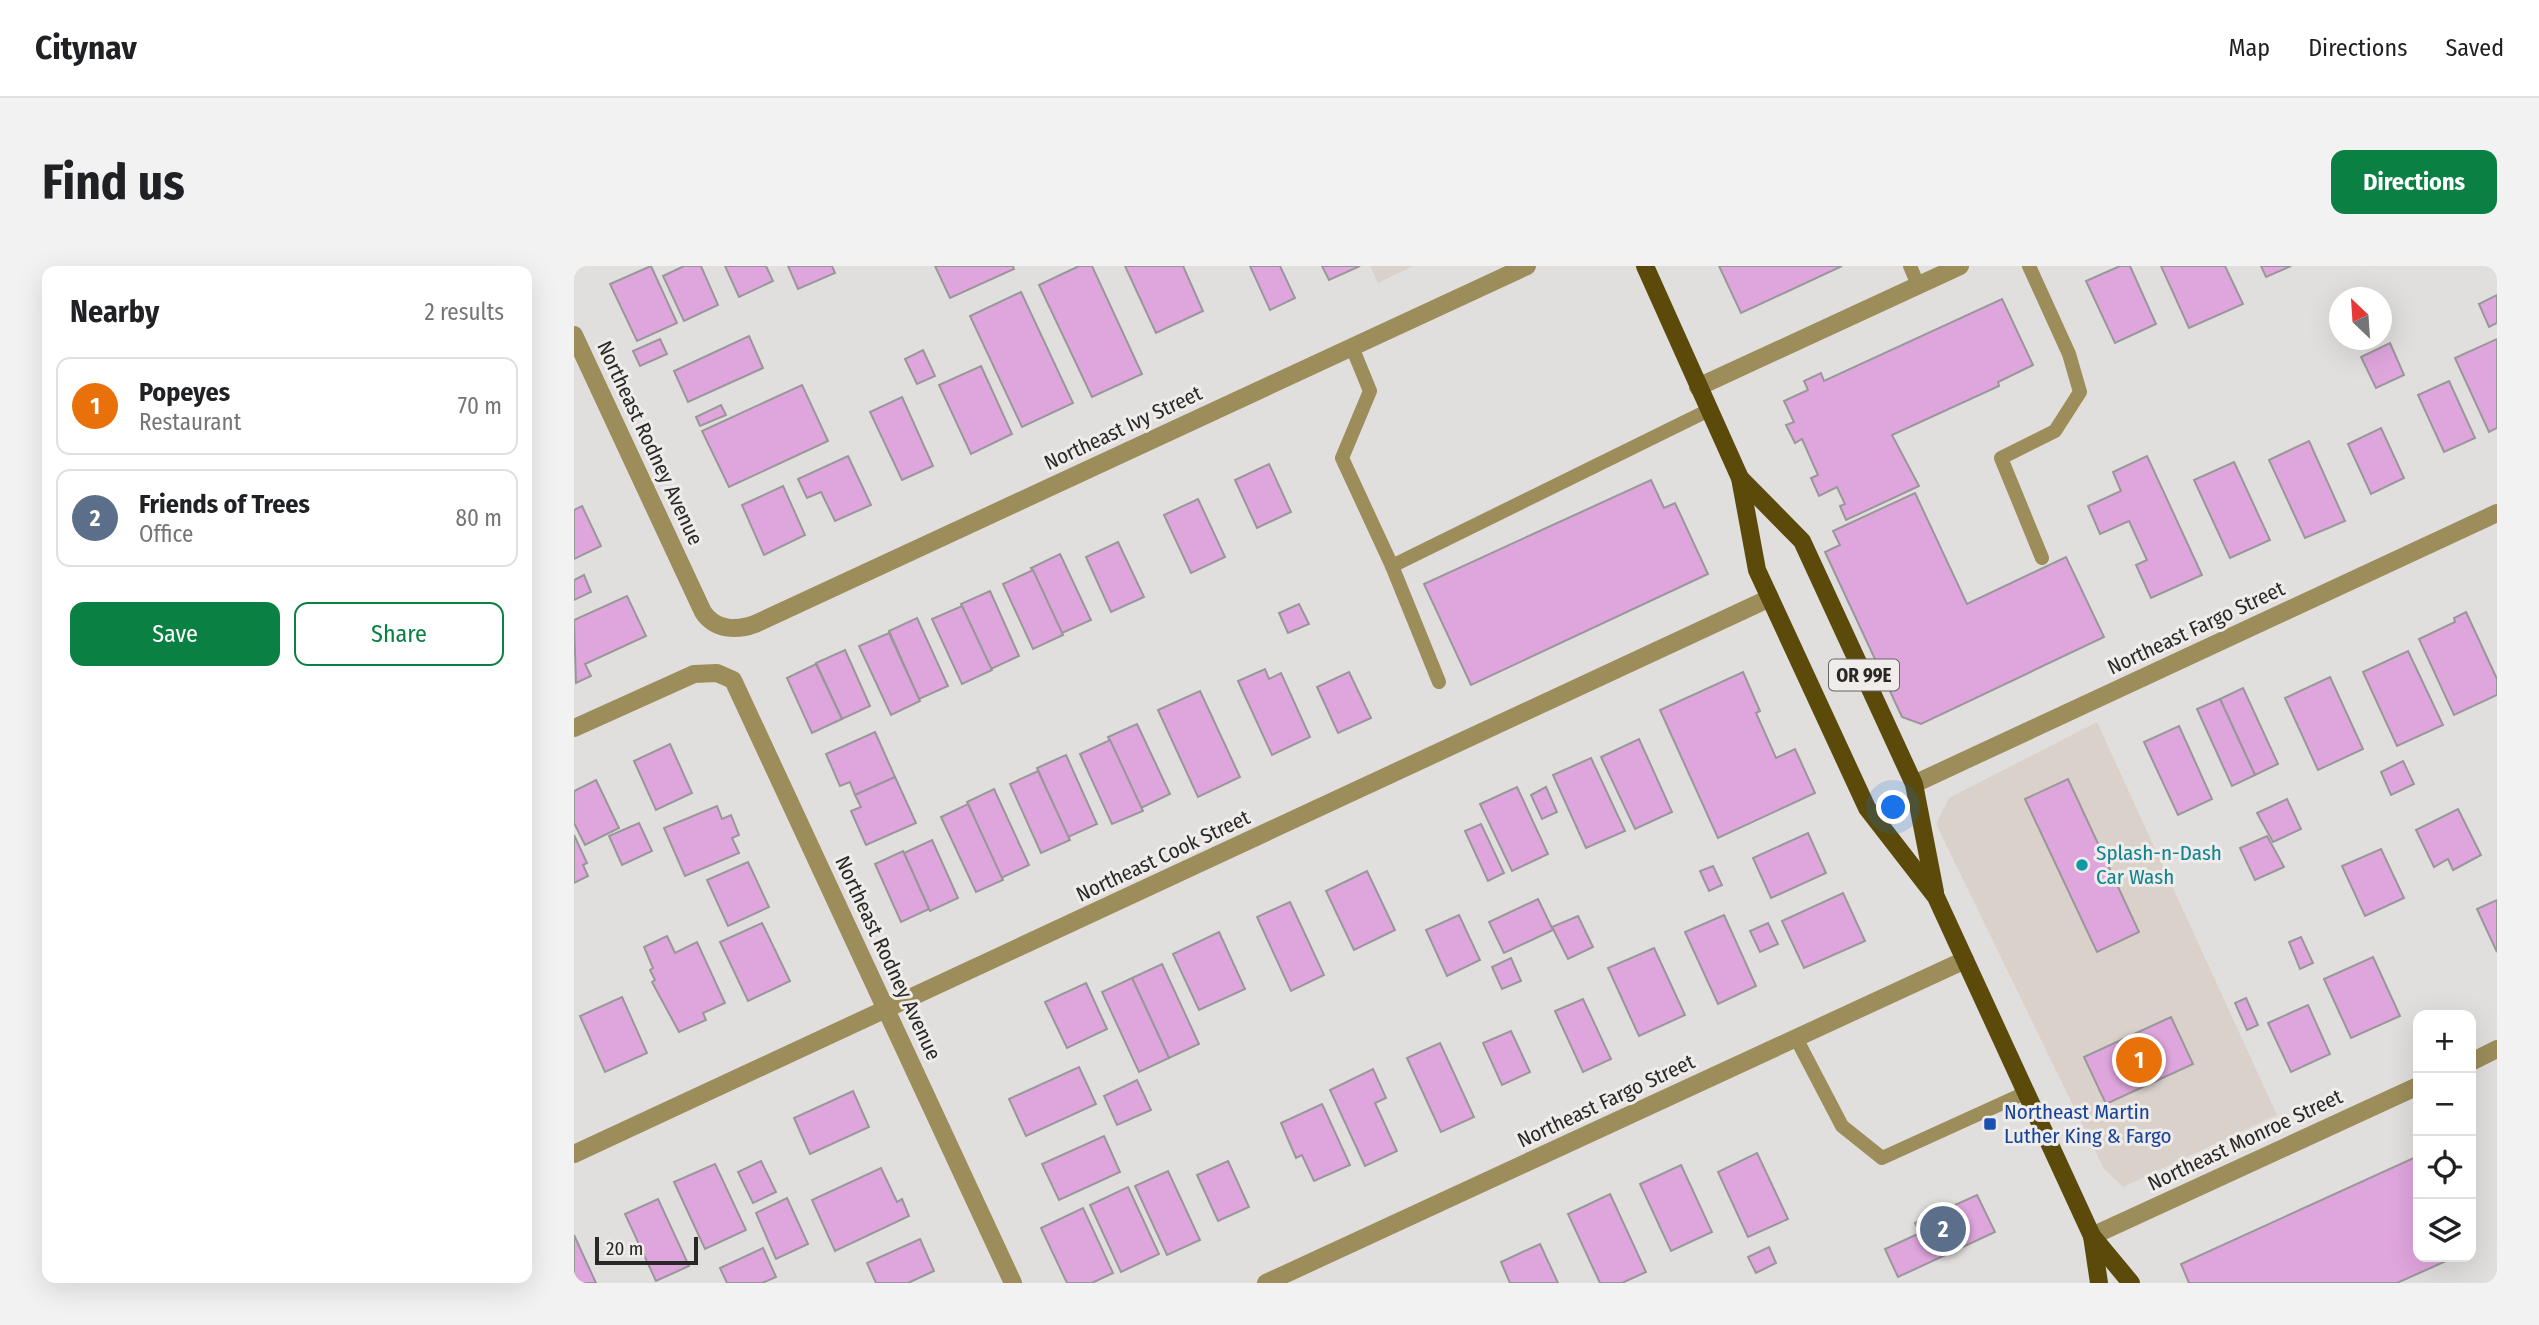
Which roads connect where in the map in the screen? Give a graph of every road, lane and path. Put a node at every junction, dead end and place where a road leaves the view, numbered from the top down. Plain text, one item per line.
1 (1527, 266) edge
2 (1645, 266) edge
3 (1910, 266) edge
4 (1960, 266) edge
5 (2029, 266) edge
6 (1919, 285) junction
7 (574, 335) edge
8 (1352, 347) junction
9 (1698, 387) junction
10 (1709, 410) junction
11 (1740, 478) junction
12 (2497, 513) edge
13 (2042, 558) dead end
14 (1392, 566) junction
15 (1770, 598) junction
16 (737, 628) joint
17 (1439, 682) dead end
18 (574, 728) edge
19 (1914, 785) junction
20 (1936, 897) junction
21 (1965, 960) junction
22 (888, 1010) junction
23 (1796, 1038) junction
24 (2497, 1049) edge
25 (2476, 1060) edge
26 (2413, 1088) edge
27 (2025, 1093) junction
28 (574, 1154) edge
29 (2092, 1236) junction
30 (1013, 1283) edge
31 (1266, 1283) edge
32 (2099, 1283) edge
33 (2131, 1283) edge

1 - 8 street, Northeast Ivy Street
2 - 9 main road, OR 99E
3 - 6 lane
4 - 6 street
5 - 13 lane
6 - 9 street
7 - 16 street, Northeast Rodney Avenue
8 - 14 lane
8 - 16 street, Northeast Ivy Street
9 - 10 main road, OR 99E
10 - 11 main road, OR 99E
10 - 14 lane
11 - 15 main road, OR 99E
11 - 19 main road, OR 99E
12 - 19 street, Northeast Fargo Street
14 - 17 lane
15 - 20 main road, OR 99E
15 - 22 street, Northeast Cook Street
18 - 22 street, Northeast Rodney Avenue
19 - 20 main road, OR 99E
20 - 21 main road, OR 99E
21 - 23 street, Northeast Fargo Street
21 - 27 main road, OR 99E
22 - 28 street, Northeast Cook Street
22 - 30 street, Northeast Rodney Avenue
23 - 27 lane
23 - 31 street, Northeast Fargo Street
24 - 25 street
26 - 29 street, Northeast Monroe Street
27 - 29 main road, OR 99E
29 - 32 main road, OR 99E
29 - 33 main road, OR 99E

